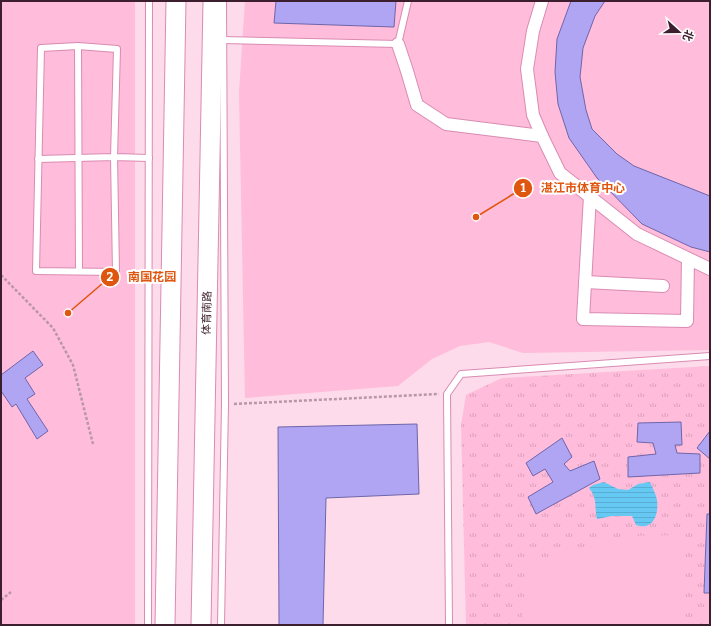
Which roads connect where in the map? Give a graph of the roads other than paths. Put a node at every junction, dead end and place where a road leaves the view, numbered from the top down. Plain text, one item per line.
1 (149, 1) edge
2 (176, 1) edge
3 (213, 1) edge
4 (223, 1) edge
5 (408, 1) edge
6 (542, 1) edge
7 (224, 40) junction
8 (398, 44) junction
9 (78, 46) junction
10 (542, 136) junction
11 (114, 157) junction
12 (149, 158) junction
13 (38, 159) junction
14 (79, 159) junction
15 (590, 196) junction
16 (688, 259) junction
17 (710, 269) edge
18 (79, 271) junction
19 (585, 282) junction
20 (663, 286) dead end
21 (710, 356) edge
22 (148, 625) edge
23 (165, 625) edge
24 (201, 625) edge
25 (221, 625) edge
26 (449, 625) edge

1 - 12 lane
2 - 23 main road
3 - 24 main road, 体育南路
4 - 7 lane
5 - 8 lane
6 - 10 street
7 - 8 lane
7 - 25 lane
8 - 10 street
9 - 11 lane
9 - 13 lane
9 - 14 lane
10 - 15 street
11 - 12 lane
11 - 14 lane
11 - 18 lane
12 - 22 lane
13 - 14 lane
13 - 18 lane
14 - 18 lane
15 - 16 street
15 - 19 street
16 - 17 street
16 - 19 street
19 - 20 street
21 - 26 lane

